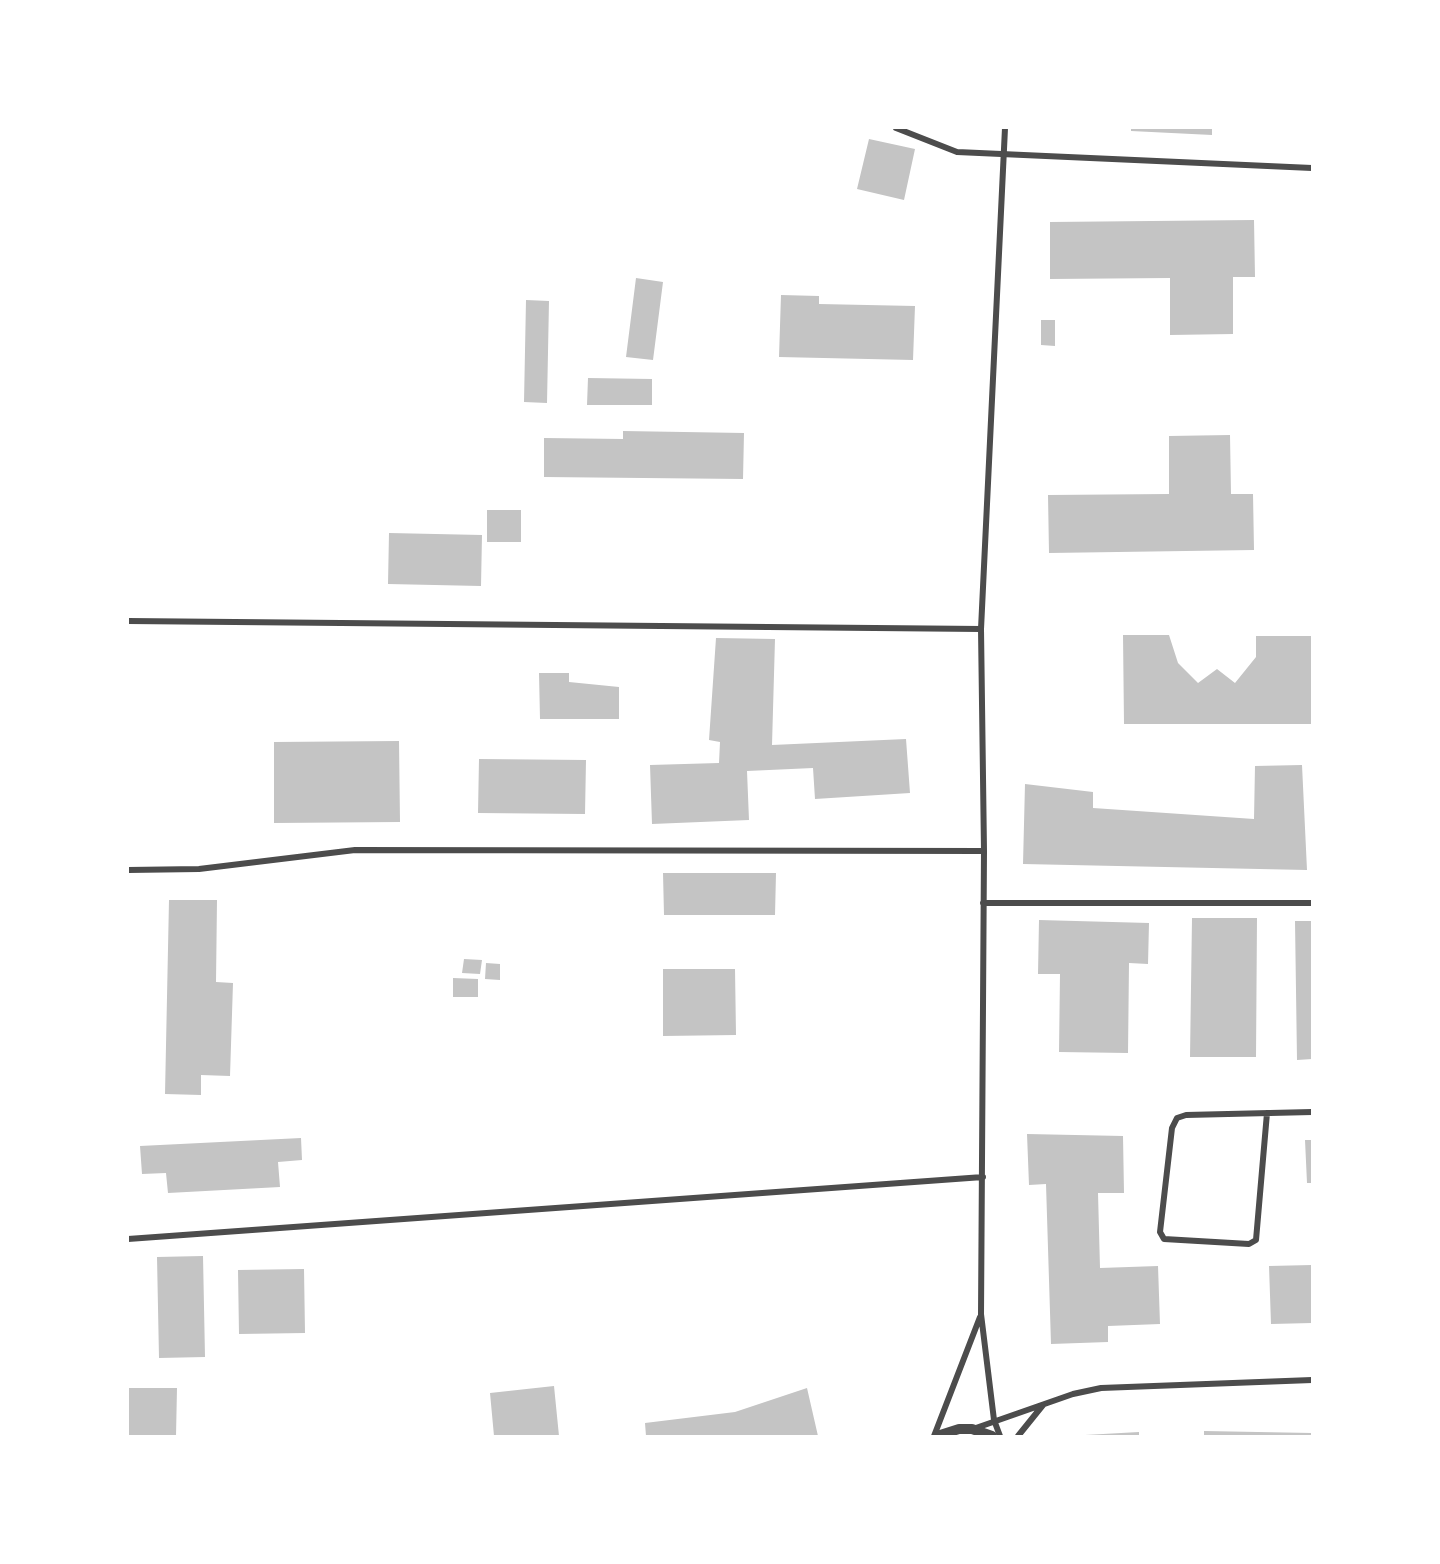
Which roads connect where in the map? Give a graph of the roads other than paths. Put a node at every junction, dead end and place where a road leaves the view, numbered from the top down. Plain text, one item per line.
1 (896, 128) edge
2 (1005, 128) edge
3 (1005, 155) junction
4 (1312, 168) edge
5 (128, 621) edge
6 (981, 629) junction
7 (984, 852) junction
8 (128, 870) edge
9 (983, 903) junction
10 (1312, 903) edge
11 (1312, 1112) edge
12 (1267, 1113) junction
13 (983, 1177) junction
14 (128, 1239) edge
15 (981, 1314) junction
16 (1312, 1380) edge
17 (1043, 1405) junction
18 (993, 1420) junction
19 (972, 1429) junction
20 (936, 1437) edge
21 (992, 1437) edge
22 (1000, 1437) edge
23 (1018, 1437) edge

1 - 3 street
2 - 3 street
3 - 4 street
3 - 6 street
5 - 6 street
6 - 7 street
7 - 8 street
7 - 9 street
9 - 10 street
9 - 13 street
11 - 12 street
12 - 12 street
13 - 14 street
13 - 15 street
15 - 18 street
15 - 20 street
16 - 17 street
17 - 18 street
17 - 23 street
18 - 19 street
18 - 22 street
19 - 20 street
19 - 21 street

